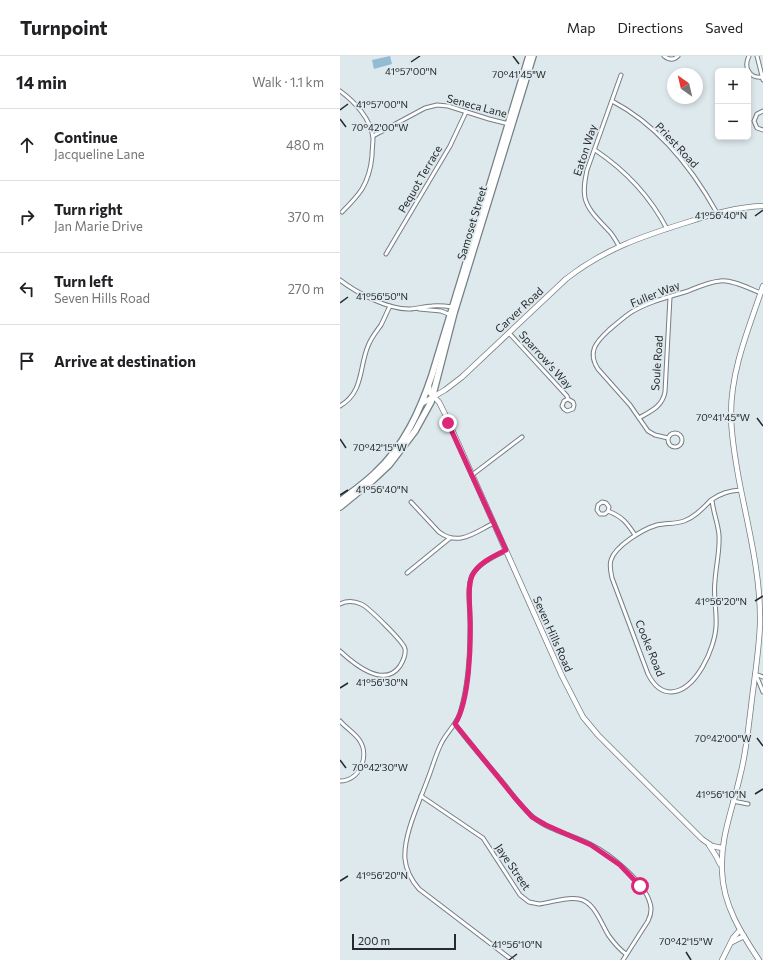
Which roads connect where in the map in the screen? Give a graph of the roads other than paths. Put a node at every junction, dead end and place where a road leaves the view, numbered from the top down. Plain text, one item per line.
1 (529, 56) edge
2 (533, 56) edge
3 (664, 56) edge
4 (678, 56) edge
5 (748, 56) edge
6 (758, 56) edge
7 (621, 75) dead end
8 (763, 79) edge
9 (340, 91) edge
10 (612, 101) junction
11 (763, 111) edge
12 (466, 112) junction
13 (511, 125) junction
14 (763, 130) edge
15 (372, 136) junction
16 (595, 150) junction
17 (763, 206) edge
18 (342, 212) dead end
19 (717, 213) junction
20 (667, 229) junction
21 (619, 246) junction
22 (386, 254) dead end
23 (340, 280) edge
24 (763, 286) edge
25 (761, 293) junction
26 (670, 297) junction
27 (390, 306) junction
28 (454, 307) junction
29 (415, 308) junction
30 (452, 315) junction
31 (509, 333) junction
32 (428, 385) junction
33 (433, 397) junction
34 (568, 399) dead end
35 (421, 404) junction
36 (340, 406) edge
37 (639, 418) junction
38 (522, 437) dead end
39 (668, 438) junction
40 (472, 474) junction
41 (741, 490) junction
42 (712, 500) junction
43 (340, 502) edge
44 (411, 502) dead end
45 (340, 507) edge
46 (608, 511) junction
47 (494, 524) junction
48 (635, 536) junction
49 (450, 538) junction
50 (506, 550) junction
51 (407, 573) dead end
52 (760, 579) edge
53 (340, 604) edge
54 (340, 651) edge
55 (760, 658) edge
56 (755, 674) junction
57 (763, 677) edge
58 (763, 692) edge
59 (340, 721) edge
60 (455, 724) junction
61 (340, 781) edge
62 (421, 796) junction
63 (733, 801) junction
64 (748, 804) dead end
65 (708, 844) junction
66 (723, 846) junction
67 (722, 866) junction
68 (740, 930) junction
69 (744, 936) junction
70 (732, 942) junction
71 (626, 954) junction
72 (512, 960) edge
73 (623, 960) edge
74 (722, 960) edge
75 (759, 960) edge

1 - 13 highway, Samoset Street
2 - 13 highway, Samoset Street
3 - 4 street
5 - 8 street
6 - 8 street
7 - 10 street, Eaton Way
9 - 15 street
10 - 16 street, Eaton Way
10 - 19 street, Priest Road
11 - 14 street
12 - 13 street, Seneca Lane
12 - 15 street, Seneca Lane
12 - 22 street, Pequot Terrace
13 - 28 highway, Samoset Street
15 - 18 street
16 - 20 street
16 - 21 street, Eaton Way
17 - 19 street, Carver Road
19 - 20 street, Carver Road
20 - 21 street, Carver Road
21 - 31 street, Carver Road
23 - 27 street
24 - 25 street
25 - 26 street, Fuller Way
25 - 41 street
26 - 37 street, Soule Road
26 - 37 street, Fuller Way
27 - 29 street
27 - 36 street
28 - 29 street
28 - 30 highway, Samoset Street
29 - 30 street
30 - 32 highway, Samoset Street
30 - 33 highway, Samoset Street
31 - 33 street, Carver Road
31 - 34 street, Sparrow's Way
32 - 33 street, Seven Hills Road
32 - 35 highway
33 - 35 street
33 - 40 street, Seven Hills Road
33 - 45 highway
35 - 43 highway
37 - 39 street, Fuller Way
38 - 40 street
39 - 39 street, Fuller Way
40 - 47 street, Seven Hills Road
41 - 42 street, Cooke Road
41 - 52 street
42 - 48 street, Cooke Road
42 - 48 street, Cooke Road
44 - 49 street
46 - 46 street
46 - 48 street
47 - 49 street
47 - 50 street, Seven Hills Road
49 - 51 street
50 - 60 street
50 - 65 street, Seven Hills Road
52 - 55 street
53 - 54 street
55 - 56 street
56 - 57 street
56 - 58 street
56 - 63 street
59 - 61 street
60 - 62 street
60 - 71 street
62 - 71 street, Jaye Street
62 - 72 street
63 - 64 street
63 - 66 street
65 - 66 street
65 - 67 street, Seven Hills Road
66 - 67 street
67 - 68 street
68 - 69 street
68 - 70 street
69 - 70 street
69 - 75 street
70 - 74 street
71 - 73 street

